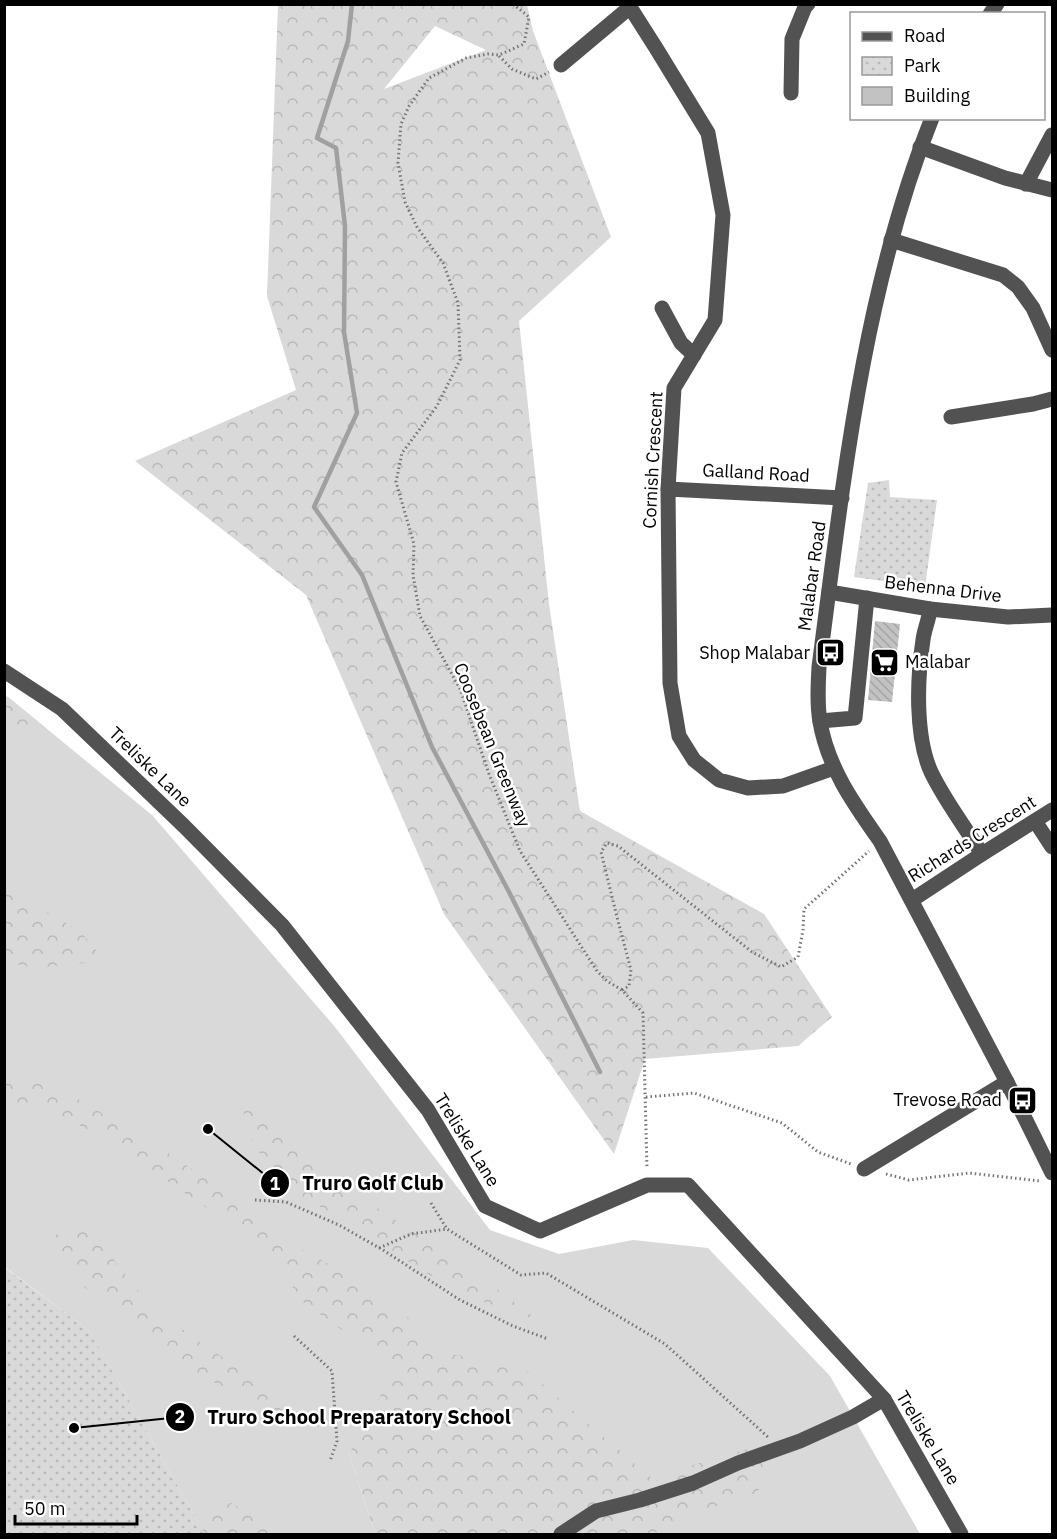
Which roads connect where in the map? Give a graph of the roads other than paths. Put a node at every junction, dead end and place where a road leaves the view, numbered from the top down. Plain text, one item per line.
1 (808, 4) edge
2 (629, 6) edge
3 (561, 65) road end
4 (791, 93) dead end
5 (931, 120) edge
6 (1053, 135) edge
7 (920, 147) junction
8 (1026, 184) junction
9 (1053, 190) edge
10 (891, 240) junction
11 (662, 308) dead end
12 (1049, 332) edge
13 (1053, 350) edge
14 (694, 355) junction
15 (1053, 399) edge
16 (951, 417) dead end
17 (668, 489) junction
18 (842, 498) junction
19 (829, 592) junction
20 (867, 598) junction
21 (930, 609) junction
22 (1053, 615) edge
23 (4, 671) edge
24 (820, 721) junction
25 (834, 768) junction
26 (1053, 810) edge
27 (1035, 821) junction
28 (1053, 847) edge
29 (982, 854) junction
30 (912, 900) junction
31 (1007, 1082) junction
32 (864, 1169) road end
33 (1047, 1177) edge
34 (884, 1399) junction
35 (561, 1534) edge
36 (961, 1534) edge

1 - 4 street
2 - 3 street
2 - 14 street, Cornish Crescent
5 - 7 street, Malabar Road
6 - 8 street
7 - 8 street
7 - 10 street, Malabar Road
8 - 9 street
10 - 12 street
10 - 18 street, Malabar Road
11 - 14 street
12 - 13 street
14 - 17 street, Cornish Crescent
15 - 16 street
17 - 18 street, Galland Road
17 - 25 street, Cornish Crescent
18 - 19 street, Malabar Road
19 - 20 street, Behenna Drive
19 - 24 street, Malabar Road
20 - 21 street, Behenna Drive
20 - 24 street
21 - 22 street, Behenna Drive
21 - 29 street
23 - 34 street, Treliske Lane
24 - 25 street, Malabar Road
25 - 30 street, Malabar Road
26 - 27 street, Richards Crescent
27 - 28 street
27 - 29 street, Richards Crescent
29 - 30 street, Richards Crescent
30 - 31 street, Malabar Road
31 - 32 street
31 - 33 street, Malabar Road
34 - 35 street
34 - 36 street, Treliske Lane

